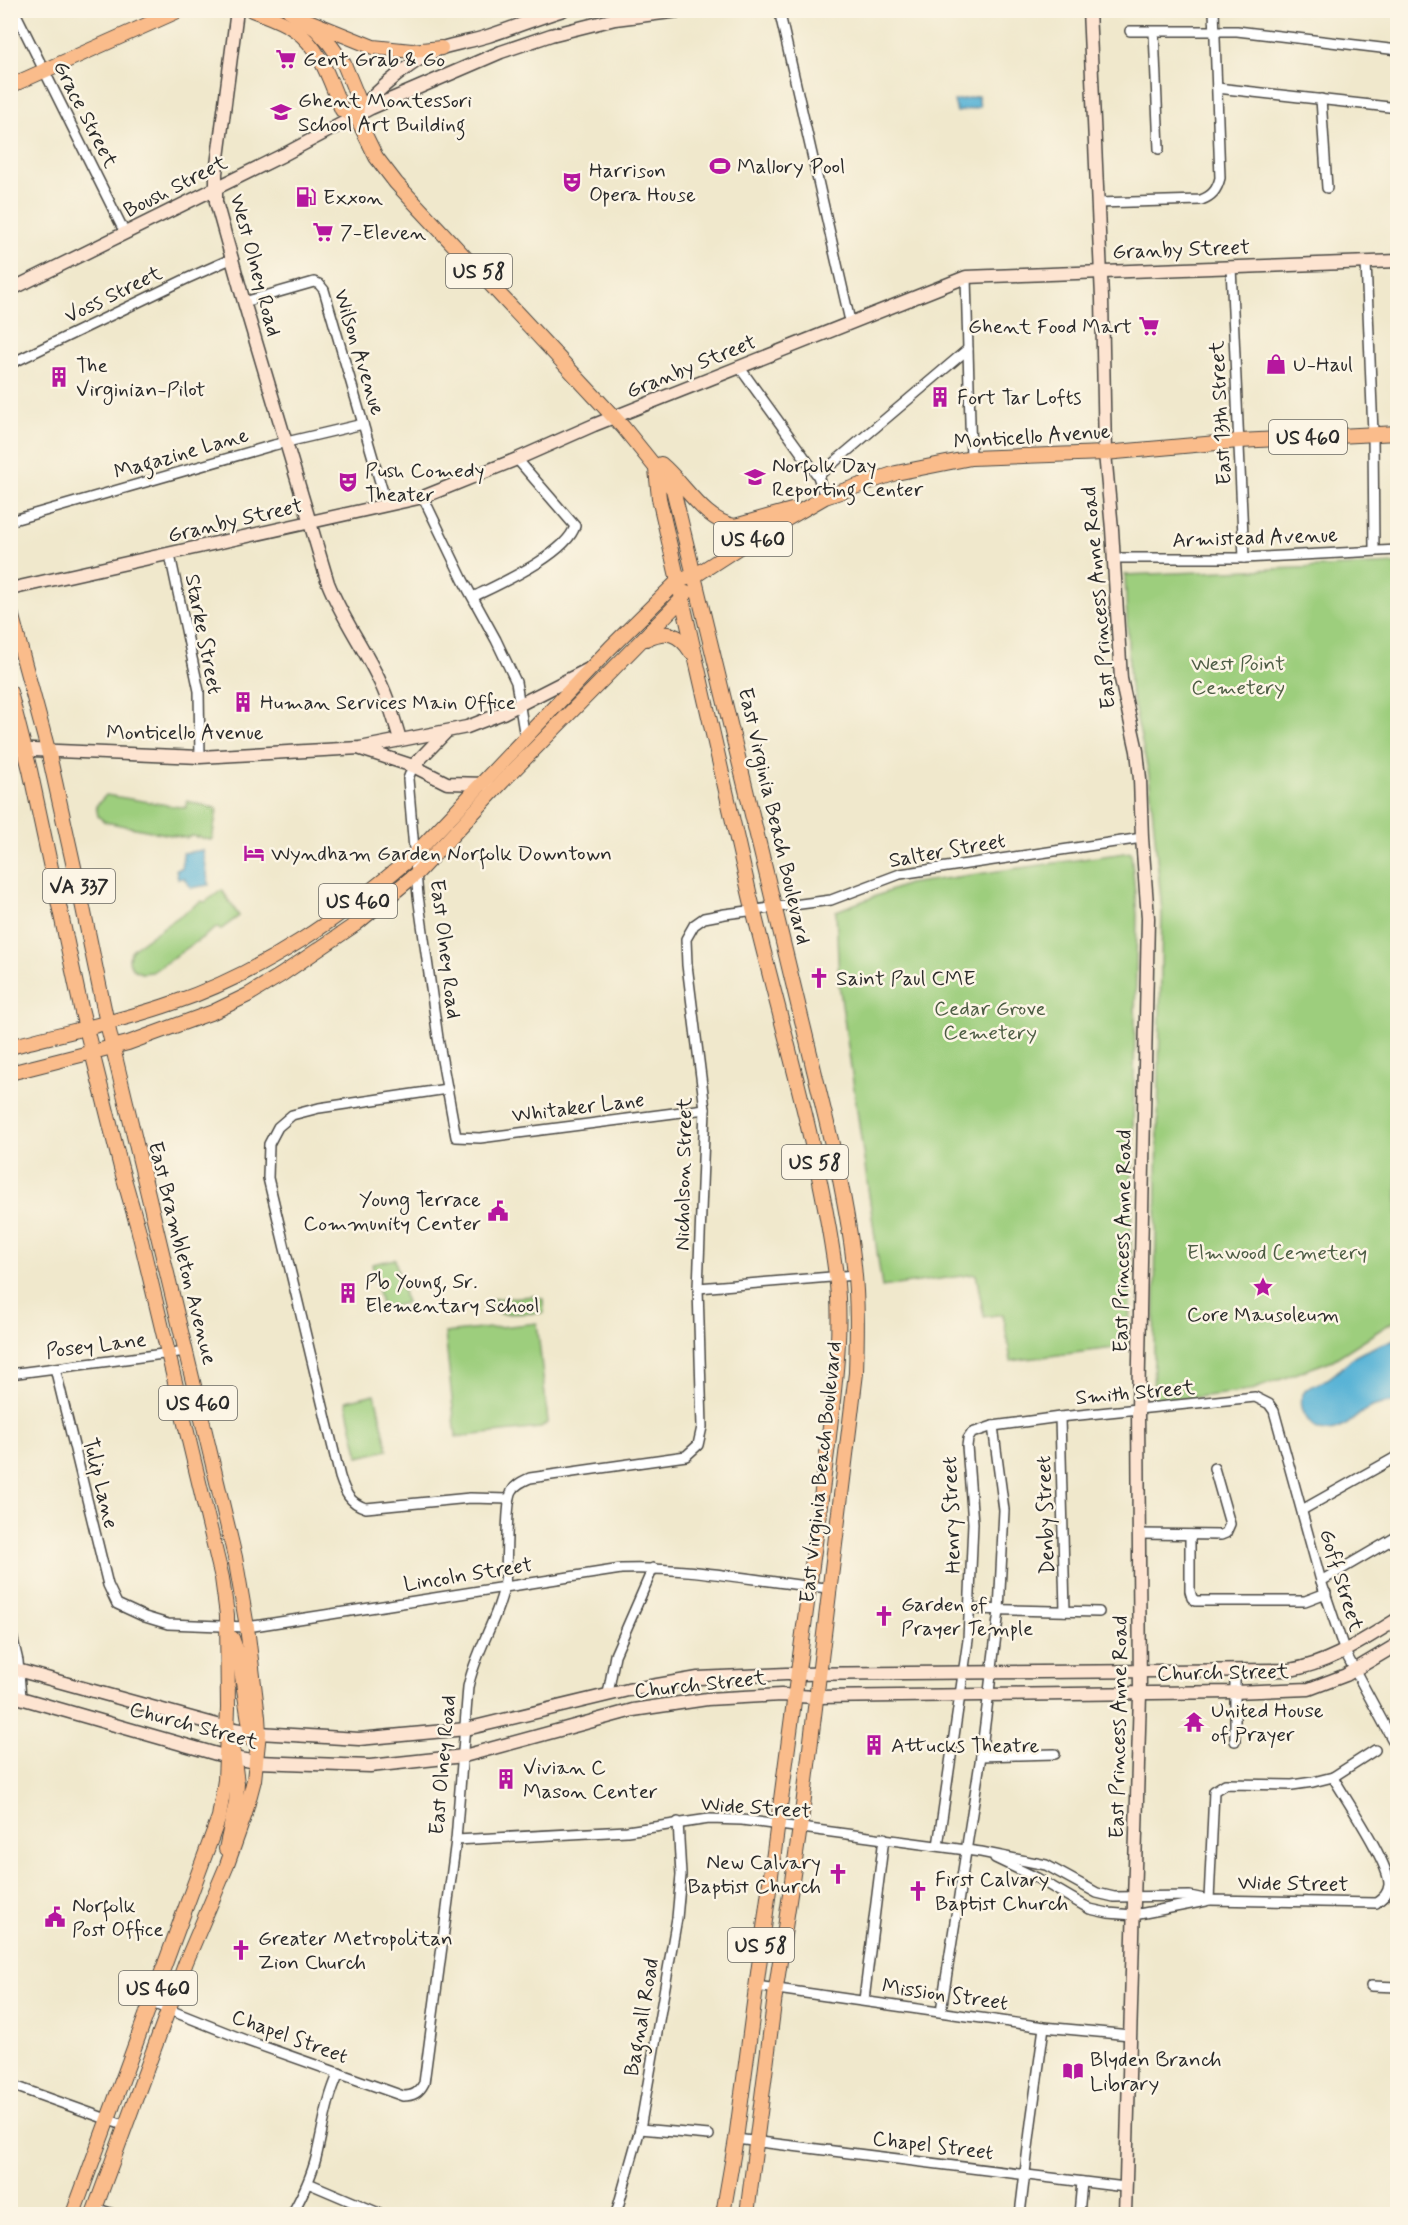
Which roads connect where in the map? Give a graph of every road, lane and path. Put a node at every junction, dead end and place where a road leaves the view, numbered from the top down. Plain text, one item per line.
1 (14, 10) edge
2 (180, 10) edge
3 (237, 10) edge
4 (252, 10) edge
5 (563, 10) edge
6 (687, 10) edge
7 (779, 10) edge
8 (1089, 10) edge
9 (1214, 10) edge
10 (295, 14) edge
11 (1209, 31) junction
12 (1130, 32) dead end
13 (1154, 32) junction
14 (441, 48) junction
15 (1398, 50) edge
16 (44, 71) junction
17 (10, 86) edge
18 (1217, 88) junction
19 (1321, 99) junction
20 (1398, 108) edge
21 (356, 116) junction
22 (1159, 149) dead end
23 (216, 188) junction
24 (1327, 188) dead end
25 (1097, 203) junction
26 (125, 233) junction
27 (233, 258) junction
28 (1398, 261) edge
29 (1366, 262) junction
30 (1231, 267) junction
31 (1100, 272) junction
32 (966, 277) junction
33 (10, 290) edge
34 (244, 302) junction
35 (850, 321) junction
36 (968, 349) junction
37 (10, 364) edge
38 (740, 368) junction
39 (614, 418) junction
40 (363, 424) junction
41 (1398, 433) edge
42 (1373, 434) junction
43 (1239, 441) junction
44 (286, 442) junction
45 (645, 452) junction
46 (1105, 453) junction
47 (971, 458) junction
48 (517, 459) junction
49 (656, 468) junction
50 (818, 476) junction
51 (423, 497) junction
52 (825, 497) junction
53 (811, 504) junction
54 (387, 506) junction
55 (10, 521) edge
56 (311, 523) junction
57 (1374, 550) junction
58 (1398, 550) edge
59 (170, 555) junction
60 (1113, 558) junction
61 (1244, 558) junction
62 (696, 576) junction
63 (678, 581) junction
64 (10, 589) edge
65 (473, 597) junction
66 (682, 599) junction
67 (10, 609) edge
68 (639, 642) junction
69 (696, 659) junction
70 (592, 667) junction
71 (10, 692) edge
72 (520, 703) junction
73 (446, 732) junction
74 (525, 738) junction
75 (400, 739) junction
76 (360, 748) junction
77 (10, 749) edge
78 (25, 750) junction
79 (48, 750) junction
80 (200, 757) junction
81 (413, 766) junction
82 (503, 781) junction
83 (482, 785) junction
84 (1142, 838) junction
85 (415, 854) junction
86 (417, 873) junction
87 (775, 908) junction
88 (754, 911) junction
89 (694, 925) joint
90 (107, 1023) junction
91 (86, 1028) junction
92 (10, 1047) edge
93 (113, 1047) junction
94 (92, 1052) junction
95 (10, 1073) edge
96 (447, 1089) junction
97 (819, 1092) junction
98 (801, 1098) junction
99 (705, 1109) junction
100 (456, 1137) joint
101 (855, 1275) junction
102 (836, 1276) junction
103 (698, 1288) junction
104 (186, 1351) junction
105 (168, 1353) junction
106 (55, 1368) junction
107 (10, 1374) edge
108 (1138, 1410) junction
109 (1274, 1411) joint
110 (1060, 1417) junction
111 (993, 1426) junction
112 (1398, 1456) edge
113 (1214, 1468) dead end
114 (509, 1499) junction
115 (1302, 1510) junction
116 (1139, 1534) junction
117 (1190, 1535) junction
118 (1398, 1536) edge
119 (815, 1546) junction
120 (834, 1548) junction
121 (653, 1568) junction
122 (1322, 1581) junction
123 (809, 1586) junction
124 (504, 1587) junction
125 (828, 1588) junction
126 (1326, 1593) junction
127 (117, 1604) joint
128 (970, 1609) junction
129 (999, 1611) junction
130 (1065, 1611) junction
131 (1099, 1612) dead end
132 (1398, 1619) edge
133 (228, 1626) junction
134 (10, 1627) edge
135 (247, 1627) junction
136 (1398, 1644) edge
137 (1345, 1652) junction
138 (15, 1669) edge
139 (1234, 1671) junction
140 (1354, 1671) junction
141 (1140, 1672) junction
142 (964, 1673) junction
143 (992, 1673) junction
144 (818, 1674) junction
145 (798, 1675) junction
146 (628, 1690) junction
147 (1234, 1692) junction
148 (608, 1694) junction
149 (989, 1694) junction
150 (1140, 1694) junction
151 (960, 1695) junction
152 (16, 1696) edge
153 (795, 1696) junction
154 (814, 1697) junction
155 (633, 1710) junction
156 (228, 1728) junction
157 (466, 1729) junction
158 (255, 1733) junction
159 (1234, 1741) dead end
160 (1375, 1750) dead end
161 (1398, 1750) edge
162 (1054, 1754) dead end
163 (464, 1755) junction
164 (981, 1756) junction
165 (230, 1757) junction
166 (257, 1762) junction
167 (1333, 1777) junction
168 (678, 1822) junction
169 (777, 1824) junction
170 (800, 1827) junction
171 (884, 1838) junction
172 (456, 1840) junction
173 (938, 1846) junction
174 (965, 1850) junction
175 (981, 1852) junction
176 (227, 1865) junction
177 (1135, 1898) junction
178 (1209, 1900) junction
179 (1134, 1915) junction
180 (756, 1986) junction
181 (1371, 1986) dead end
182 (1398, 1987) edge
183 (776, 1988) junction
184 (864, 2000) junction
185 (152, 2003) junction
186 (168, 2010) junction
187 (941, 2011) junction
188 (1044, 2027) junction
189 (1130, 2035) junction
190 (339, 2073) junction
191 (20, 2088) dead end
192 (417, 2092) joint
193 (109, 2120) junction
194 (126, 2126) junction
195 (640, 2129) junction
196 (710, 2135) dead end
197 (736, 2139) junction
198 (757, 2141) junction
199 (1025, 2174) junction
200 (1082, 2182) junction
201 (308, 2183) junction
202 (1125, 2187) junction
203 (94, 2211) edge
204 (73, 2214) edge
205 (113, 2214) edge
206 (292, 2214) edge
207 (381, 2214) edge
208 (616, 2214) edge
209 (723, 2214) edge
210 (747, 2214) edge
211 (1020, 2214) edge
212 (1079, 2214) edge
213 (1125, 2214) edge

1 - 16 street, Grace Street
2 - 16 main road
3 - 23 main road, West Olney Road
4 - 21 main road, US 58
5 - 14 main road
6 - 21 main road, Boush Street
7 - 35 street
8 - 25 main road, East Princess Anne Road
9 - 11 street
10 - 14 main road
10 - 21 main road, US 58
11 - 13 street
11 - 15 street
11 - 18 street
12 - 13 street
13 - 22 street
14 - 21 main road
16 - 17 main road
16 - 26 street, Grace Street
18 - 19 street
18 - 25 street
19 - 20 street
19 - 24 street
21 - 23 main road, Boush Street
21 - 39 main road, US 58
23 - 26 main road, Boush Street
23 - 27 main road, West Olney Road
25 - 31 main road, East Princess Anne Road
26 - 33 main road, Boush Street
27 - 34 main road, West Olney Road
27 - 37 street, Voss Street
28 - 29 main road, Granby Street
29 - 30 main road, Granby Street
29 - 42 street
30 - 31 main road, Granby Street
30 - 43 street, East 13th Street
31 - 32 main road, Granby Street
31 - 46 main road, East Princess Anne Road
32 - 35 main road, Granby Street
32 - 36 street
34 - 40 street, Wilson Avenue
34 - 44 main road, West Olney Road
35 - 38 main road, Granby Street
36 - 47 street
36 - 50 street
38 - 39 main road, Granby Street
38 - 50 street
39 - 45 main road, East Virginia Beach Boulevard / US 58
39 - 48 main road, Granby Street
40 - 44 street, Magazine Lane
40 - 54 street, Wilson Avenue
41 - 42 main road, Monticello Avenue / US 460
42 - 43 main road, Monticello Avenue / US 460
42 - 57 street
43 - 46 main road, Monticello Avenue / US 460
43 - 61 street, East 13th Street
44 - 55 street, Magazine Lane
44 - 56 main road, West Olney Road
45 - 49 main road, East Virginia Beach Boulevard / US 58
45 - 53 main road
46 - 47 main road, Monticello Avenue / US 460
46 - 60 main road, East Princess Anne Road
47 - 52 main road, Monticello Avenue / US 460
48 - 51 main road, Granby Street
48 - 65 street
49 - 62 main road, East Virginia Beach Boulevard / US 58
49 - 63 main road, East Virginia Beach Boulevard / US 58
50 - 52 street
51 - 54 main road, Granby Street
51 - 65 street
52 - 53 main road, Monticello Avenue / US 460
53 - 62 main road, Monticello Avenue / US 460
54 - 56 main road, Granby Street
56 - 59 main road, Granby Street
56 - 75 main road
57 - 58 street, Armistead Avenue
57 - 61 street, Armistead Avenue
59 - 64 main road, Granby Street
59 - 80 street, Starke Street
60 - 61 street, Armistead Avenue
60 - 84 main road, East Princess Anne Road
62 - 63 main road, Monticello Avenue / US 460
62 - 66 main road, Monticello Avenue / US 460
62 - 87 main road, East Virginia Beach Boulevard / US 58
63 - 66 main road, East Virginia Beach Boulevard / US 58
63 - 70 main road, Monticello Avenue / US 460
65 - 72 street
66 - 68 main road, Monticello Avenue / US 460
66 - 69 main road, East Virginia Beach Boulevard / US 58
67 - 79 main road, VA 337
68 - 69 main road
68 - 82 main road, Monticello Avenue / US 460
69 - 88 main road, East Virginia Beach Boulevard / US 58
70 - 72 main road, Monticello Avenue
70 - 74 main road, Monticello Avenue / US 460
71 - 78 main road, VA 337
72 - 73 main road, Monticello Avenue
72 - 74 street
73 - 75 main road, Monticello Avenue
73 - 81 main road
74 - 83 main road, Monticello Avenue / US 460
75 - 76 main road, Monticello Avenue
76 - 80 main road, Monticello Avenue
76 - 81 main road, Monticello Avenue
77 - 78 main road, Monticello Avenue
78 - 79 main road, Monticello Avenue
78 - 91 main road, VA 337
79 - 80 main road, Monticello Avenue
79 - 90 main road, VA 337
81 - 83 main road, Monticello Avenue
81 - 85 street, East Olney Road
82 - 83 main road, Monticello Avenue
82 - 86 main road, US 460
83 - 85 main road, US 460
84 - 87 street, Salter Street
84 - 108 main road, East Princess Anne Road
85 - 86 street, East Olney Road
85 - 90 main road, US 460
86 - 93 main road, US 460
86 - 96 street, East Olney Road
87 - 88 street, Salter Street
87 - 97 main road, East Virginia Beach Boulevard / US 58
88 - 89 street, Salter Street
88 - 98 main road, East Virginia Beach Boulevard / US 58
89 - 99 street, Nicholson Street
90 - 91 main road, US 460
90 - 93 main road, East Brambleton Avenue / VA 337
91 - 92 main road
91 - 94 main road, East Brambleton Avenue / US 460
93 - 94 main road
93 - 104 main road, East Brambleton Avenue / US 460
94 - 95 main road
94 - 105 main road, East Brambleton Avenue / US 460
96 - 100 street, East Olney Road
96 - 114 street
97 - 98 main road
97 - 101 main road, East Virginia Beach Boulevard / US 58
98 - 102 main road, East Virginia Beach Boulevard / US 58
99 - 100 street, Whitaker Lane
99 - 103 street, Nicholson Street
101 - 102 street
101 - 120 main road, East Virginia Beach Boulevard / US 58
102 - 103 street
102 - 119 main road, East Virginia Beach Boulevard / US 58
103 - 114 street, Nicholson Street
104 - 105 street, Posey Lane
104 - 135 main road, East Brambleton Avenue / US 460
105 - 106 street, Posey Lane
105 - 133 main road, East Brambleton Avenue / US 460
106 - 107 street, Posey Lane
106 - 127 street, Tulip Lane
108 - 109 street, Smith Street
108 - 110 street, Smith Street
108 - 116 main road, East Princess Anne Road
109 - 115 street, Goff Street
110 - 111 street, Smith Street
110 - 130 street, Denby Street
111 - 128 street, Henry Street
111 - 129 street
112 - 115 street
113 - 117 street
114 - 124 street, East Olney Road
115 - 122 street, Goff Street
116 - 117 street
116 - 141 main road, East Princess Anne Road
117 - 126 street
118 - 122 street
119 - 120 main road
119 - 123 main road, East Virginia Beach Boulevard / US 58
120 - 125 main road, East Virginia Beach Boulevard / US 58
121 - 123 street, Lincoln Street
121 - 124 street, Lincoln Street
121 - 148 street
122 - 126 street, Goff Street
123 - 125 street, Lincoln Street
123 - 145 main road, East Virginia Beach Boulevard / US 58
124 - 135 street, Lincoln Street
124 - 157 street, East Olney Road
125 - 144 main road, East Virginia Beach Boulevard / US 58
126 - 137 street, Goff Street
127 - 133 street, Lincoln Street
128 - 129 street
128 - 142 street, Henry Street
129 - 130 street
129 - 143 street
130 - 131 street
132 - 137 main road, Church Street
133 - 135 street, Lincoln Street
133 - 156 main road, East Brambleton Avenue / US 460
133 - 158 main road
134 - 138 street
135 - 158 main road, East Brambleton Avenue / US 460
136 - 140 main road, Church Street
137 - 139 main road, Church Street
137 - 140 street, Goff Street
138 - 152 street
138 - 156 main road, Church Street
139 - 141 main road, Church Street
139 - 147 street
140 - 147 main road, Church Street
140 - 161 street, Goff Street
141 - 143 main road, Church Street
141 - 150 main road, East Princess Anne Road
142 - 143 main road, Church Street
142 - 144 main road, Church Street
142 - 151 street, Henry Street
143 - 149 street
144 - 145 main road, Church Street
144 - 154 main road, East Virginia Beach Boulevard / US 58
145 - 146 main road, Church Street
145 - 153 main road, East Virginia Beach Boulevard / US 58
146 - 148 main road, Church Street
146 - 155 street
147 - 150 main road, Church Street
147 - 159 street
148 - 157 main road, Church Street
149 - 150 main road, Church Street
149 - 151 main road, Church Street
149 - 164 street
150 - 177 main road, East Princess Anne Road
151 - 154 main road, Church Street
151 - 173 street, Henry Street
152 - 165 main road, Church Street
153 - 154 main road, Church Street
153 - 155 main road, Church Street
153 - 169 main road, East Virginia Beach Boulevard / US 58
154 - 170 main road, East Virginia Beach Boulevard / US 58
155 - 163 main road, Church Street
156 - 158 main road, Church Street
156 - 165 main road, East Brambleton Avenue / US 460
157 - 158 main road, Church Street
157 - 163 street, East Olney Road
158 - 166 main road, East Brambleton Avenue / US 460
160 - 167 street
162 - 164 street
163 - 166 main road, Church Street
163 - 172 street, East Olney Road
164 - 174 street
165 - 166 main road, Church Street
165 - 176 main road
165 - 185 main road, East Brambleton Avenue / US 460
166 - 176 main road, East Brambleton Avenue / US 460
167 - 178 street
167 - 178 street, Wide Street
168 - 169 street, Wide Street
168 - 172 street, Wide Street
168 - 195 street, Bagnall Road
169 - 170 street, Wide Street
169 - 180 main road, East Virginia Beach Boulevard / US 58
170 - 171 street, Wide Street
170 - 183 main road, East Virginia Beach Boulevard / US 58
171 - 173 street, Wide Street
171 - 184 street
172 - 192 street, East Olney Road
173 - 174 street, Wide Street
174 - 175 street, Wide Street
174 - 187 street
175 - 177 street, Wide Street
175 - 179 street, Wide Street
176 - 186 main road, East Brambleton Avenue / US 460
177 - 178 street, Wide Street
177 - 179 main road, East Princess Anne Road
178 - 179 street, Wide Street
179 - 189 main road, East Princess Anne Road
180 - 183 street, Mission Street
180 - 197 main road, East Virginia Beach Boulevard / US 58
181 - 182 street
183 - 184 street, Mission Street
183 - 198 main road, East Virginia Beach Boulevard / US 58
184 - 187 street, Mission Street
185 - 186 street, Chapel Street
185 - 193 main road, East Brambleton Avenue / US 460
186 - 190 street, Chapel Street
186 - 194 main road, East Brambleton Avenue / US 460
187 - 188 street, Mission Street
188 - 189 street, Mission Street
188 - 199 street
189 - 202 main road, East Princess Anne Road
190 - 192 street, Chapel Street
190 - 201 street
191 - 193 street
193 - 194 street
193 - 204 main road, East Brambleton Avenue / US 460
194 - 203 main road, East Brambleton Avenue / US 460
195 - 196 street
195 - 208 street, Bagnall Road
197 - 198 street, Chapel Street
197 - 209 main road, East Virginia Beach Boulevard / US 58
198 - 199 street, Chapel Street
198 - 210 main road, East Virginia Beach Boulevard / US 58
199 - 200 street, Chapel Street
199 - 211 street
200 - 202 street, Chapel Street
200 - 212 street
201 - 206 street
201 - 207 street
202 - 213 main road, East Princess Anne Road
203 - 205 street

